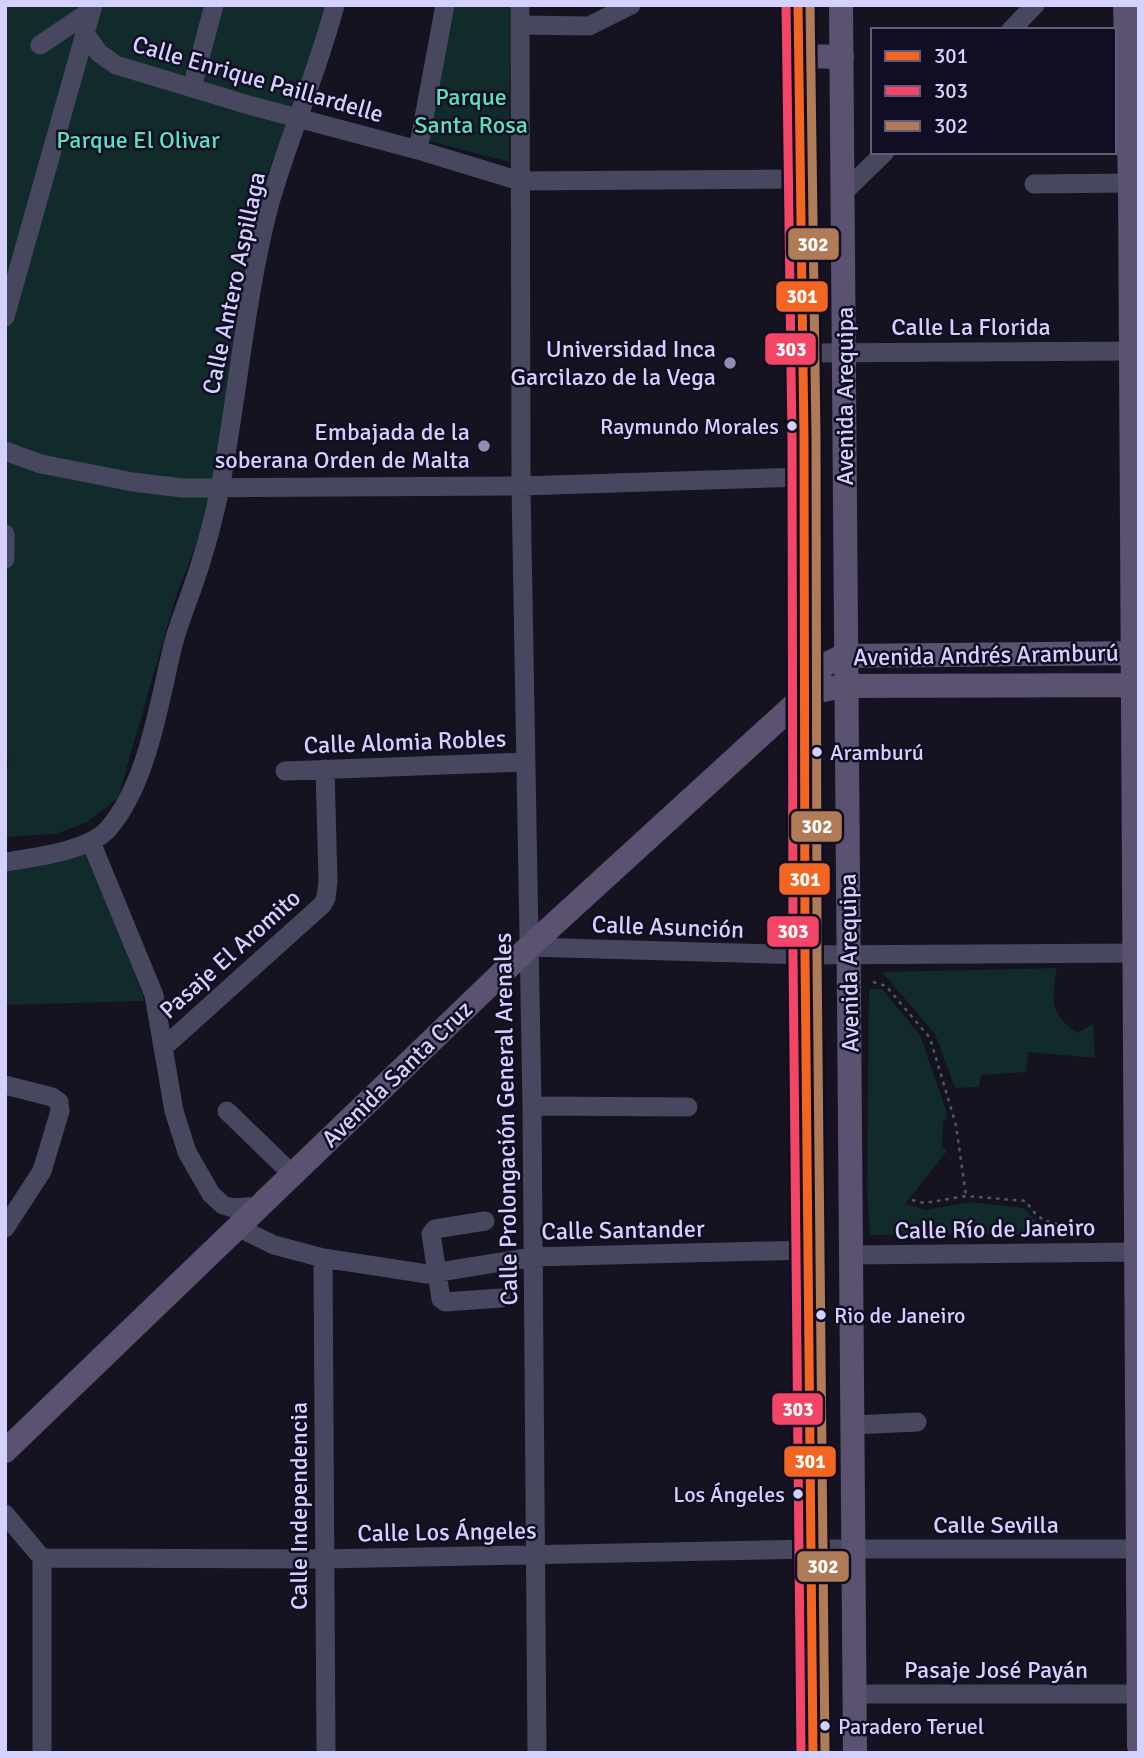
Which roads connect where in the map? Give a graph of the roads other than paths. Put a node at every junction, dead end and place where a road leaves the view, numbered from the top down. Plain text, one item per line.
1 (214, 5) edge
2 (335, 5) edge
3 (445, 5) edge
4 (631, 5) edge
5 (798, 5) edge
6 (841, 5) edge
7 (1035, 5) edge
8 (1125, 5) edge
9 (93, 8) edge
10 (606, 11) edge
11 (521, 15) edge
12 (1013, 28) edge
13 (86, 35) junction
14 (40, 45) dead end
15 (1126, 52) edge
16 (799, 56) junction
17 (842, 57) junction
18 (192, 88) junction
19 (1133, 98) edge
20 (297, 119) junction
21 (418, 150) junction
22 (883, 154) edge
23 (801, 179) junction
24 (520, 181) junction
25 (1130, 183) junction
26 (1034, 184) dead end
27 (844, 192) junction
28 (5, 317) edge
29 (1135, 351) edge
30 (803, 353) junction
31 (845, 353) junction
32 (5, 451) edge
33 (804, 477) junction
34 (521, 486) junction
35 (219, 489) junction
36 (5, 534) edge
37 (5, 559) edge
38 (1136, 653) edge
39 (847, 656) junction
40 (1136, 685) edge
41 (846, 686) junction
42 (801, 697) junction
43 (525, 762) junction
44 (325, 769) junction
45 (285, 771) dead end
46 (90, 842) junction
47 (5, 862) edge
48 (529, 947) junction
49 (1137, 953) edge
50 (849, 954) junction
51 (805, 955) junction
52 (164, 1047) junction
53 (5, 1085) edge
54 (532, 1105) junction
55 (688, 1107) dead end
56 (227, 1111) dead end
57 (807, 1115) junction
58 (850, 1115) junction
59 (293, 1175) junction
60 (260, 1206) junction
61 (485, 1221) dead end
62 (237, 1227) junction
63 (5, 1228) edge
64 (807, 1250) junction
65 (1137, 1252) edge
66 (852, 1255) junction
67 (532, 1257) junction
68 (323, 1258) junction
69 (437, 1272) junction
70 (500, 1298) dead end
71 (917, 1422) dead end
72 (853, 1424) junction
73 (5, 1451) edge
74 (5, 1514) edge
75 (811, 1549) junction
76 (854, 1549) junction
77 (1138, 1549) edge
78 (534, 1554) junction
79 (42, 1558) junction
80 (324, 1559) junction
81 (855, 1694) junction
82 (1138, 1694) edge
83 (1139, 1746) edge
84 (43, 1753) edge
85 (326, 1753) edge
86 (537, 1753) edge
87 (813, 1753) edge
88 (855, 1753) edge

1 - 18 street
2 - 20 street, Calle Antero Aspillaga
3 - 21 street
4 - 10 street
5 - 16 main road, Avenida Arequipa
6 - 17 main road, Avenida Arequipa
7 - 12 street
8 - 15 main road
9 - 13 street
9 - 14 street
10 - 11 street
11 - 24 street, Calle Prolongación General Arenales
13 - 18 street, Calle Enrique Paillardelle
13 - 28 street
15 - 19 main road
16 - 17 main road
16 - 23 main road, Avenida Arequipa
17 - 27 main road, Avenida Arequipa
18 - 20 street, Calle Enrique Paillardelle
19 - 25 main road
20 - 21 street, Calle Enrique Paillardelle
20 - 35 street, Calle Antero Aspillaga
21 - 24 street, Calle Enrique Paillardelle
22 - 27 street
23 - 24 street, Calle Enrique Paillardelle
23 - 30 main road, Avenida Arequipa
24 - 34 street, Calle Prolongación General Arenales
25 - 26 street
25 - 29 main road
27 - 31 main road, Avenida Arequipa
29 - 31 street, Calle La Florida
29 - 38 main road
30 - 31 street, Calle La Florida
30 - 33 main road, Avenida Arequipa
31 - 39 main road, Avenida Arequipa
32 - 35 street
33 - 34 street
33 - 42 main road, Avenida Arequipa
34 - 35 street
34 - 43 street, Calle Prolongación General Arenales
35 - 46 street, Calle Antero Aspillaga
36 - 37 street
38 - 39 main road, Avenida Andrés Aramburú
38 - 40 main road
39 - 41 main road, Avenida Arequipa
39 - 42 main road, Avenida Andrés Aramburú
40 - 41 main road, Avenida Andrés Aramburú
40 - 49 main road
41 - 42 main road, Avenida Andrés Aramburú
41 - 50 main road, Avenida Arequipa
42 - 48 main road, Avenida Santa Cruz
42 - 51 main road, Avenida Arequipa
43 - 44 street, Calle Alomia Robles
43 - 48 street, Calle Prolongación General Arenales
44 - 45 street, Calle Alomia Robles
44 - 52 street, Pasaje El Aromito
46 - 47 street
46 - 52 street
48 - 51 street, Calle Asunción
48 - 54 street, Calle Prolongación General Arenales
48 - 59 main road, Avenida Santa Cruz
49 - 50 street, Calle Asunción
49 - 65 main road
50 - 51 street, Calle Asunción
50 - 58 main road, Avenida Arequipa
51 - 57 main road, Avenida Arequipa
52 - 60 street
53 - 63 street
54 - 55 street
54 - 67 street, Calle Prolongación General Arenales
56 - 59 street
57 - 58 main road
57 - 64 main road, Avenida Arequipa
58 - 66 main road, Avenida Arequipa
59 - 60 main road, Avenida Santa Cruz
60 - 62 main road, Avenida Santa Cruz
61 - 69 street
62 - 68 street, Calle Santander
62 - 73 main road, Avenida Santa Cruz
64 - 67 street, Calle Santander
64 - 75 main road, Avenida Arequipa
65 - 66 street, Calle Río de Janeiro
65 - 77 main road
66 - 72 main road, Avenida Arequipa
67 - 69 street, Calle Santander
67 - 78 street, Calle Prolongación General Arenales
68 - 69 street, Calle Santander
68 - 80 street, Calle Independencia
69 - 70 street
71 - 72 street
72 - 76 main road, Avenida Arequipa
74 - 79 street
75 - 76 street, Calle Los Ángeles
75 - 78 street, Calle Los Ángeles
75 - 87 main road, Avenida Arequipa
76 - 77 street, Calle Sevilla
76 - 81 main road, Avenida Arequipa
77 - 82 main road
78 - 80 street, Calle Los Ángeles
78 - 86 street, Calle Prolongación General Arenales
79 - 80 street, Calle Los Ángeles
79 - 84 street
80 - 85 street, Calle Independencia
81 - 82 street, Pasaje José Payán
81 - 88 main road, Avenida Arequipa
82 - 83 main road

